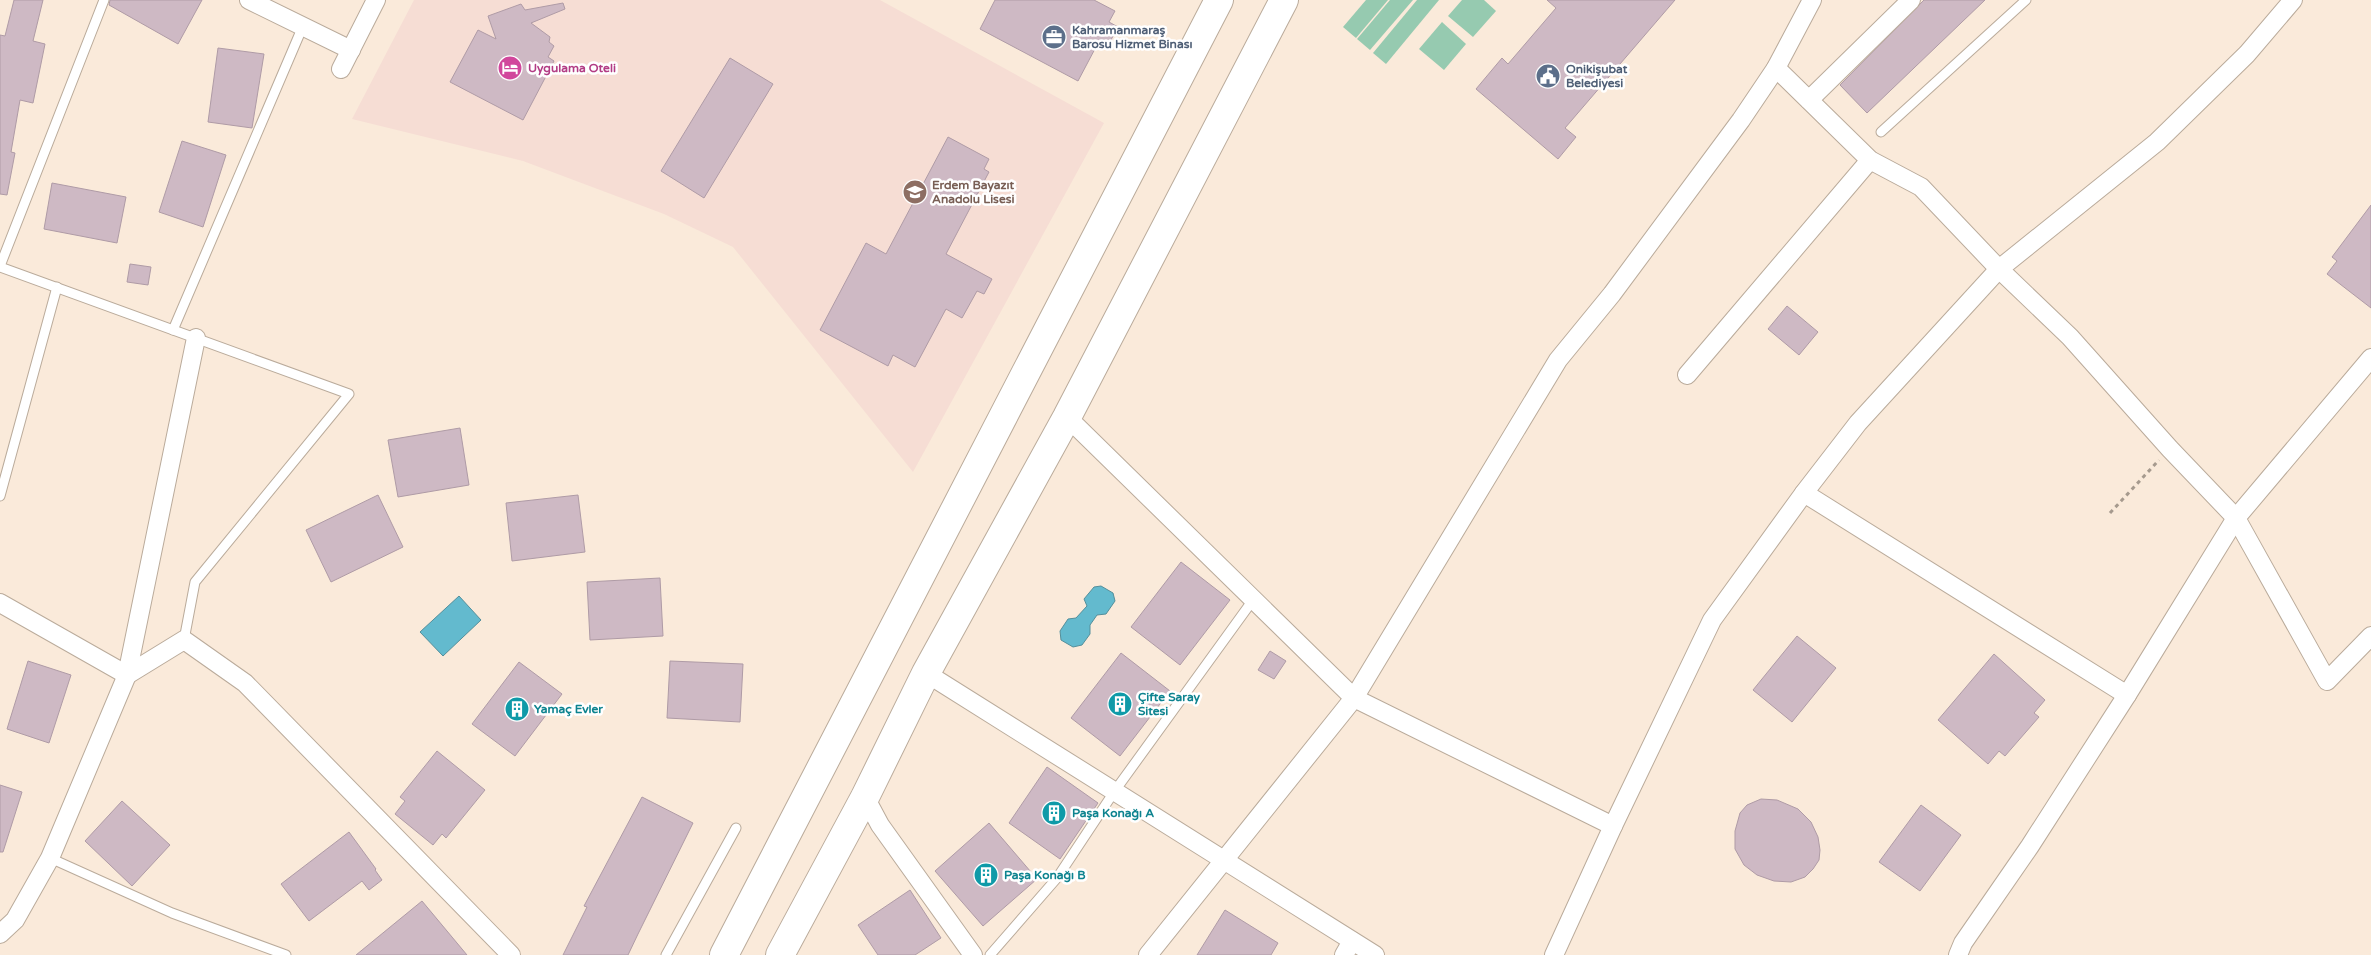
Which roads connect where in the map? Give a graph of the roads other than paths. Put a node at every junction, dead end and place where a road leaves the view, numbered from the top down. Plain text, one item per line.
1 (104, 0) edge
2 (249, 0) edge
3 (376, 0) edge
4 (1219, 0) edge
5 (1284, 0) edge
6 (1812, 0) edge
7 (1911, 0) edge
8 (2026, 0) edge
9 (2294, 0) edge
10 (303, 26) junction
11 (351, 50) junction
12 (1776, 68) junction
13 (341, 69) dead end
14 (1810, 100) junction
15 (1881, 132) dead end
16 (1870, 160) junction
17 (0, 266) edge
18 (2000, 269) junction
19 (57, 288) junction
20 (172, 330) junction
21 (196, 338) junction
22 (2371, 358) edge
23 (1687, 375) dead end
24 (1067, 417) junction
25 (1804, 493) junction
26 (0, 496) edge
27 (2236, 518) junction
28 (1254, 600) junction
29 (0, 604) edge
30 (2371, 636) edge
31 (184, 640) junction
32 (926, 673) junction
33 (127, 675) junction
34 (2127, 695) junction
35 (1354, 698) junction
36 (1114, 792) junction
37 (865, 797) junction
38 (1613, 826) junction
39 (736, 828) dead end
40 (50, 858) junction
41 (1222, 861) junction
42 (0, 934) edge
43 (1348, 948) edge
44 (286, 955) edge
45 (511, 955) edge
46 (666, 955) edge
47 (724, 955) edge
48 (780, 955) edge
49 (973, 955) edge
50 (990, 955) edge
51 (1148, 955) edge
52 (1375, 955) edge
53 (1554, 955) edge
54 (1958, 955) edge

1 - 17 lane
2 - 10 street
3 - 11 street
4 - 47 main road
5 - 24 main road
6 - 12 street
7 - 14 street
8 - 15 lane
9 - 18 street
10 - 11 street
10 - 20 lane
11 - 13 street
12 - 14 street
12 - 35 street
14 - 16 street
16 - 18 street
16 - 23 street
17 - 19 lane
18 - 25 street
18 - 27 street
19 - 20 lane
19 - 26 lane
20 - 21 lane
21 - 31 lane
21 - 33 street
22 - 27 street
24 - 28 street
24 - 32 main road
25 - 34 street
25 - 38 street
27 - 30 street
27 - 34 street
28 - 35 street
28 - 36 lane
29 - 33 street
31 - 33 street
31 - 45 street
32 - 36 street
32 - 37 main road
33 - 40 street
34 - 54 street
35 - 38 street
35 - 41 street
36 - 41 street
36 - 50 lane
37 - 48 main road
37 - 49 street
38 - 53 street
39 - 46 lane
40 - 42 street
40 - 44 lane
41 - 43 street
41 - 51 street
43 - 52 street

